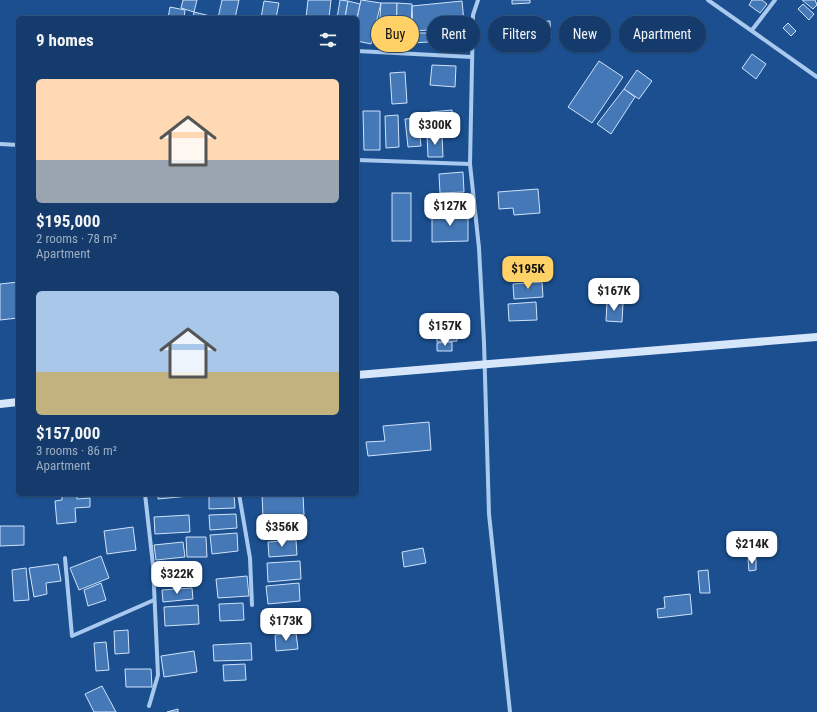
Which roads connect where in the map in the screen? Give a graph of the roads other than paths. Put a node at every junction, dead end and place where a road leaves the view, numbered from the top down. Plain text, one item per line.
1 (478, 0) edge
2 (708, 0) edge
3 (775, 0) edge
4 (752, 30) junction
5 (359, 51) edge
6 (472, 57) junction
7 (817, 77) edge
8 (0, 144) edge
9 (16, 145) edge
10 (359, 160) edge
11 (470, 164) junction
12 (817, 337) edge
13 (485, 364) junction
14 (359, 375) edge
15 (16, 402) edge
16 (0, 404) edge
17 (145, 496) edge
18 (239, 496) edge
19 (65, 558) dead end
20 (154, 600) junction
21 (252, 605) dead end
22 (149, 706) dead end
23 (510, 712) edge

1 - 6 street
2 - 4 street
3 - 4 street
4 - 7 street
5 - 6 street
6 - 11 street
8 - 9 street
10 - 11 street
11 - 13 street
12 - 13 street
13 - 14 street
13 - 23 street
15 - 16 street
17 - 20 street
18 - 21 street
19 - 20 street
20 - 22 street

